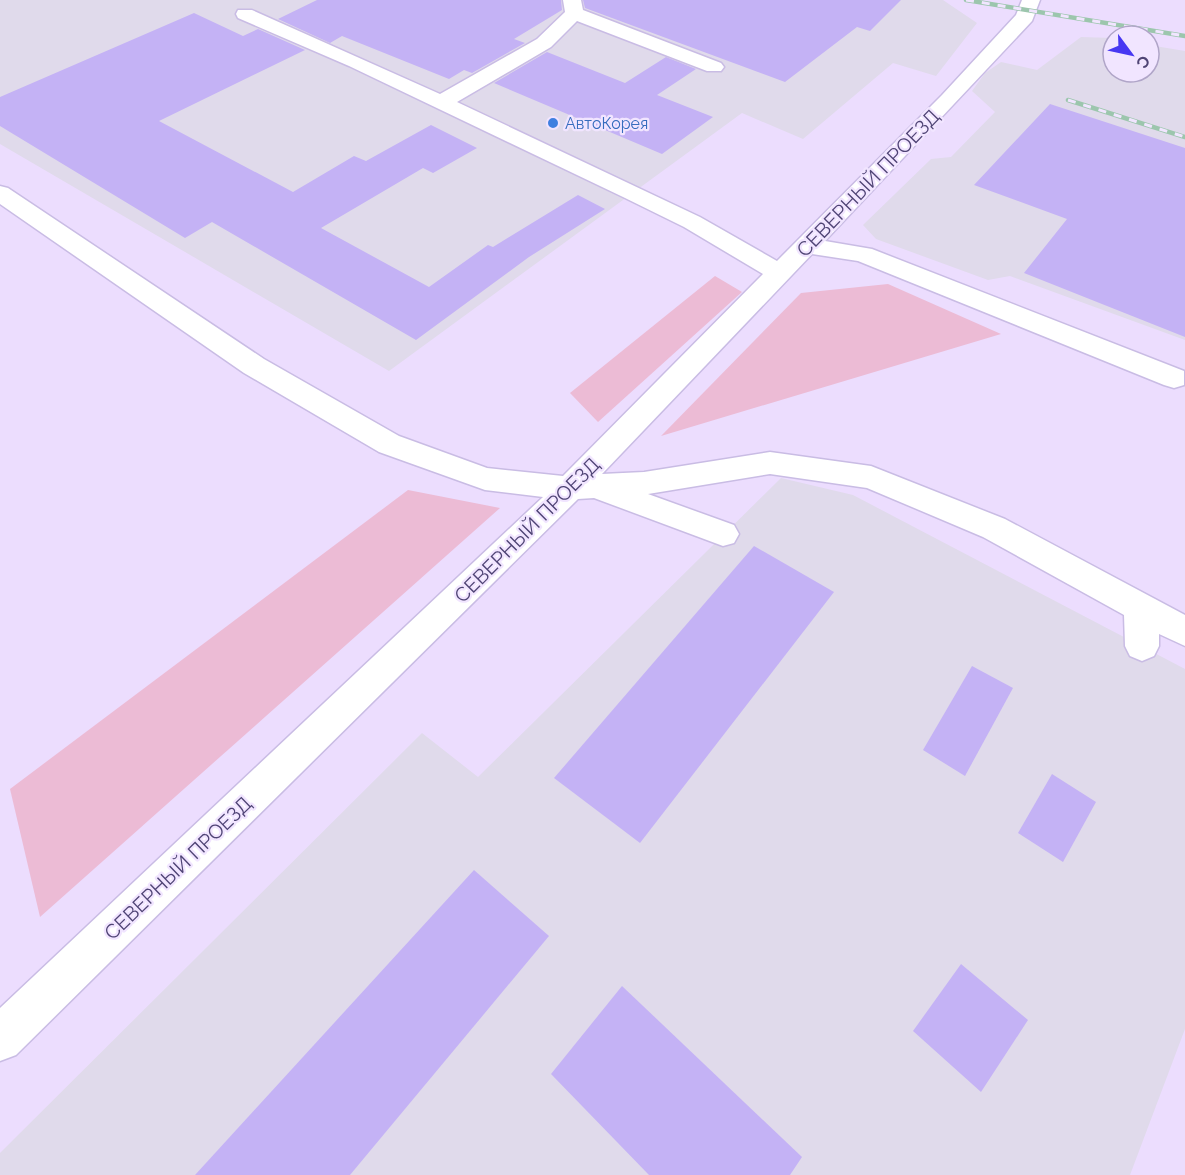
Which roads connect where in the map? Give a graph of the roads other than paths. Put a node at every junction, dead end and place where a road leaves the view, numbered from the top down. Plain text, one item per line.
1 (1032, 0) edge
2 (265, 4) dead end
3 (573, 7) edge
4 (714, 66) dead end
5 (441, 102) junction
6 (0, 193) edge
7 (806, 246) junction
8 (779, 273) junction
9 (1174, 378) dead end
10 (582, 488) junction
11 (723, 534) dead end
12 (1141, 608) junction
13 (1185, 632) edge
14 (1142, 645) dead end
15 (0, 1039) edge

1 - 7 street, СЕВЕРНЫЙ ПРОЕЗД
2 - 5 street
3 - 4 street
3 - 5 street
5 - 8 street
6 - 10 street
7 - 8 street, СЕВЕРНЫЙ ПРОЕЗД
7 - 9 street
8 - 10 street, СЕВЕРНЫЙ ПРОЕЗД
10 - 11 street
10 - 12 street
10 - 15 street, СЕВЕРНЫЙ ПРОЕЗД
12 - 13 street
12 - 14 street

